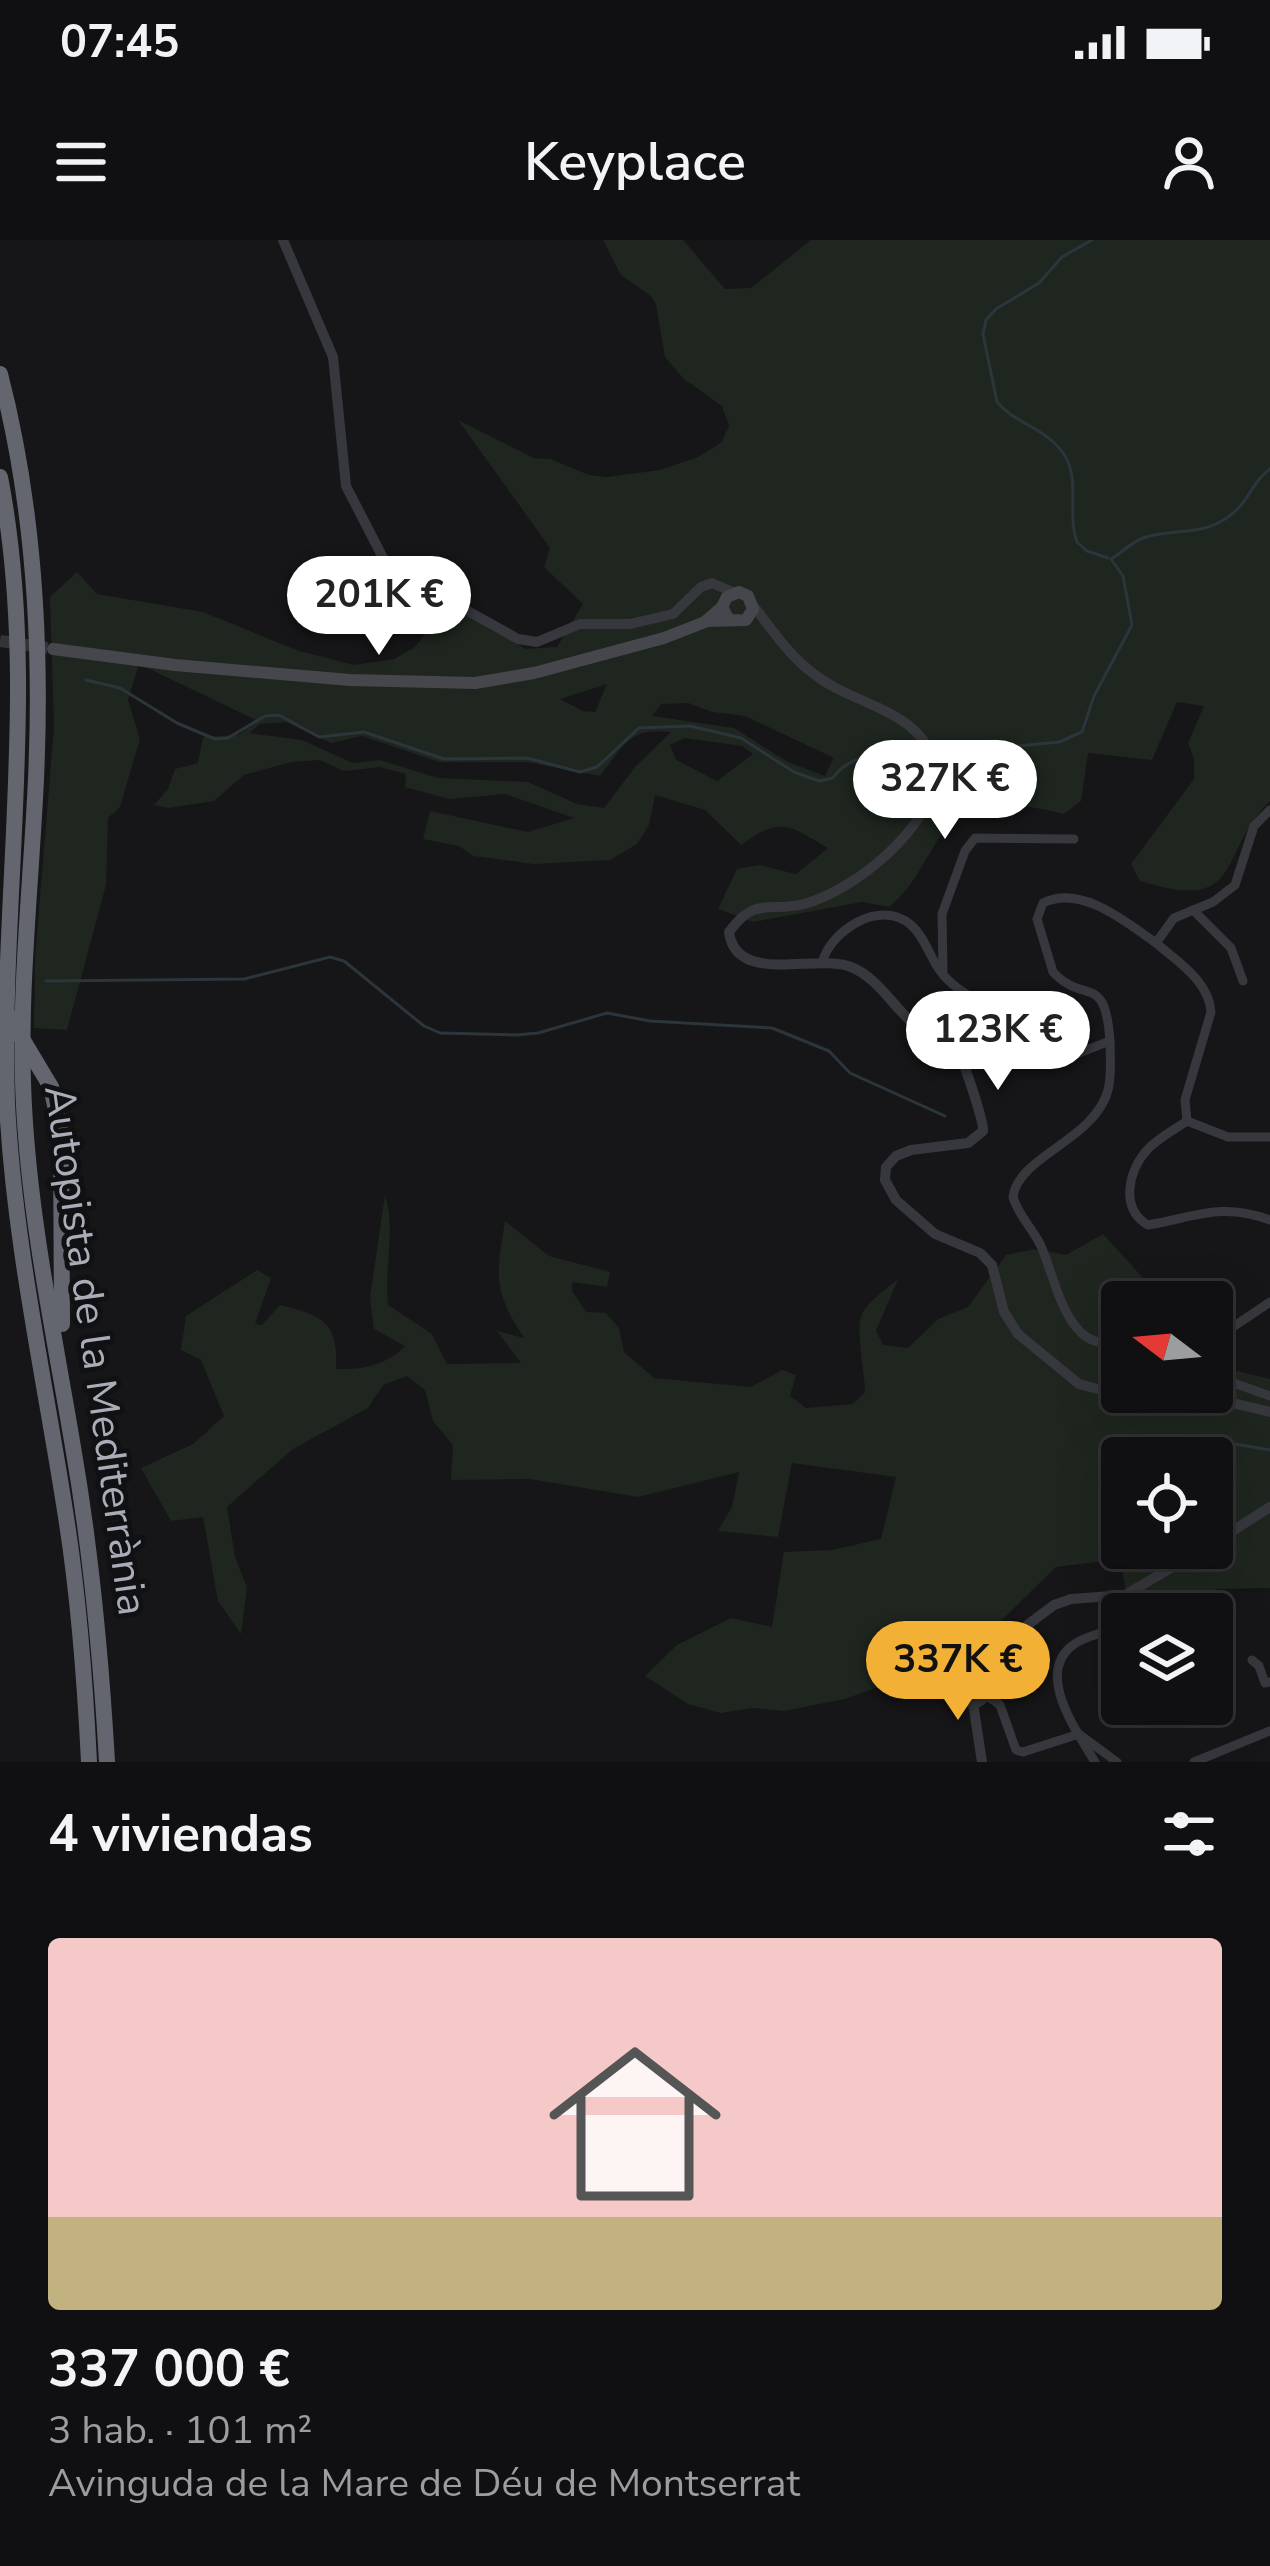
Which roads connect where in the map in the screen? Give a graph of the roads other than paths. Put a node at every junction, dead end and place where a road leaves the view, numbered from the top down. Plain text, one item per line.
1 (284, 240) edge
2 (0, 374) edge
3 (0, 477) edge
4 (752, 604) junction
5 (728, 605) junction
6 (746, 620) junction
7 (774, 629) junction
8 (53, 650) tunnel mouth
9 (1270, 810) edge
10 (1074, 839) dead end
11 (1193, 910) junction
12 (1156, 943) junction
13 (822, 963) junction
14 (944, 977) junction
15 (1243, 981) dead end
16 (0, 1002) edge
17 (1110, 1041) junction
18 (1186, 1121) junction
19 (0, 1130) edge
20 (1270, 1137) edge
21 (1270, 1220) edge
22 (21, 1250) junction
23 (1270, 1302) edge
24 (1233, 1328) edge
25 (1101, 1342) edge
26 (1233, 1383) edge
27 (1270, 1396) edge
28 (1270, 1412) edge
29 (73, 1445) junction
30 (1270, 1507) edge
31 (1233, 1531) edge
32 (1170, 1569) edge
33 (1101, 1633) edge
34 (1252, 1660) dead end
35 (979, 1676) junction
36 (1270, 1682) edge
37 (986, 1695) junction
38 (973, 1703) junction
39 (1270, 1731) edge
40 (1078, 1734) junction
41 (89, 1762) edge
42 (107, 1762) edge
43 (982, 1762) edge
44 (1095, 1762) edge
45 (1117, 1762) edge
46 (1194, 1762) edge

1 - 5 street
2 - 29 highway, Autopista de la Mediterrània
3 - 22 highway, Autopista de la Mediterrània
4 - 5 main road
4 - 6 main road
4 - 7 street
5 - 6 main road
5 - 8 main road
6 - 7 street
7 - 13 street
9 - 11 street
10 - 14 street
11 - 12 street
11 - 15 street
12 - 17 street
12 - 18 street
13 - 14 street
13 - 28 street
14 - 17 street
16 - 29 highway, bridge
17 - 25 street
18 - 20 street
18 - 21 street
19 - 22 highway
22 - 41 highway, Autopista de la Mediterrània
23 - 24 street
26 - 27 street
29 - 42 highway, Autopista de la Mediterrània
30 - 31 street
32 - 35 street
33 - 40 street
34 - 36 street
35 - 37 street
35 - 38 street
37 - 38 street
37 - 40 street
38 - 43 street
39 - 46 street
40 - 44 street
40 - 45 street

